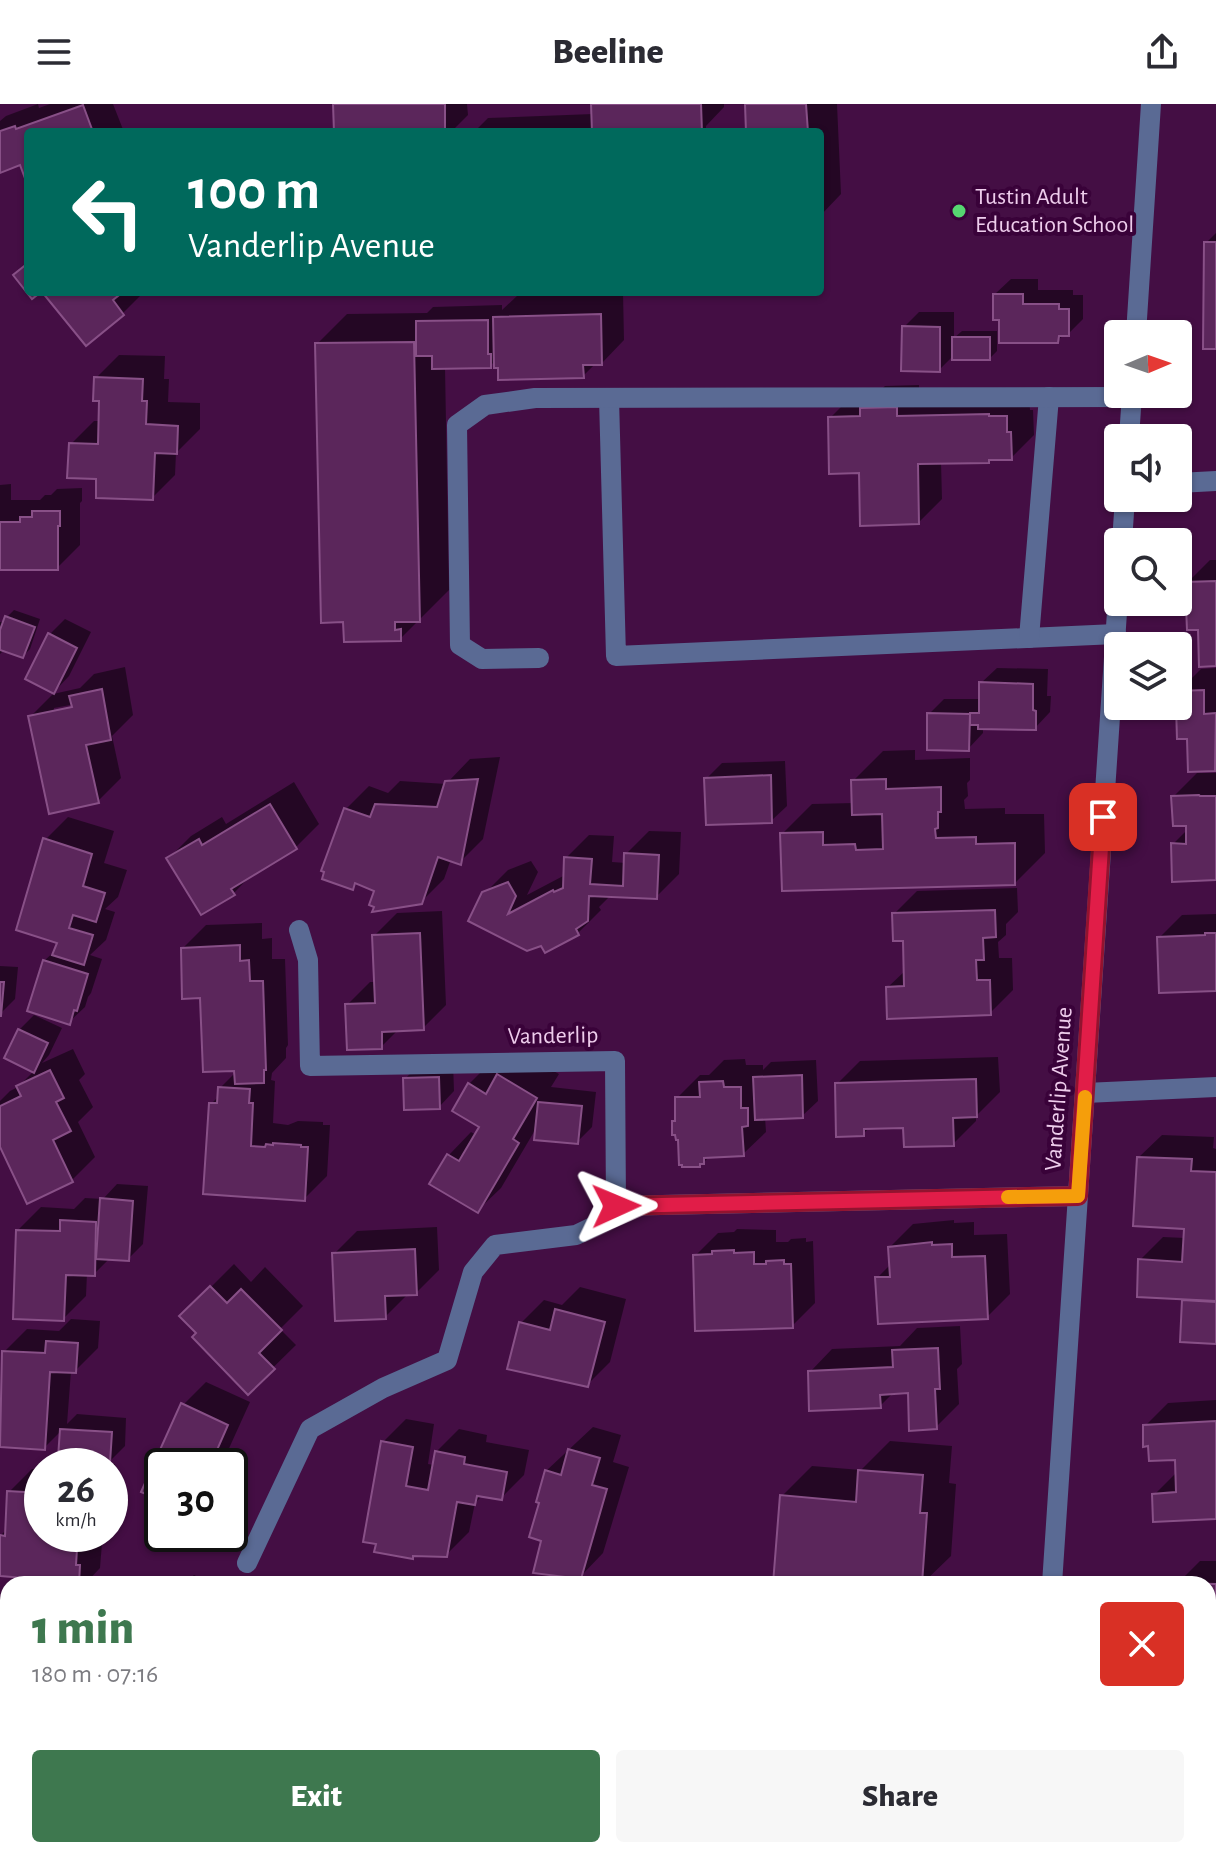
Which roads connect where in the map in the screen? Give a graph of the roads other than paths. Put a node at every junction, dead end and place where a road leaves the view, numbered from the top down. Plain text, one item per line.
1 (1151, 104) edge
2 (1137, 320) edge
3 (1104, 396) edge
4 (1049, 397) junction
5 (609, 398) junction
6 (1216, 481) edge
7 (1192, 482) edge
8 (1104, 635) edge
9 (1029, 638) junction
10 (539, 658) dead end
11 (1110, 720) edge
12 (299, 930) dead end
13 (1216, 1087) edge
14 (1085, 1093) junction
15 (1078, 1196) junction
16 (616, 1206) junction
17 (247, 1563) dead end
18 (1053, 1576) edge

1 - 2 street
3 - 4 street
4 - 5 street
4 - 9 street
5 - 9 street
5 - 10 street
6 - 7 street
8 - 9 street
11 - 14 street, Vanderlip Avenue
12 - 16 street, Vanderlip
13 - 14 street
14 - 15 street, Vanderlip Avenue
15 - 16 street
15 - 18 street, Vanderlip Avenue
16 - 17 street

